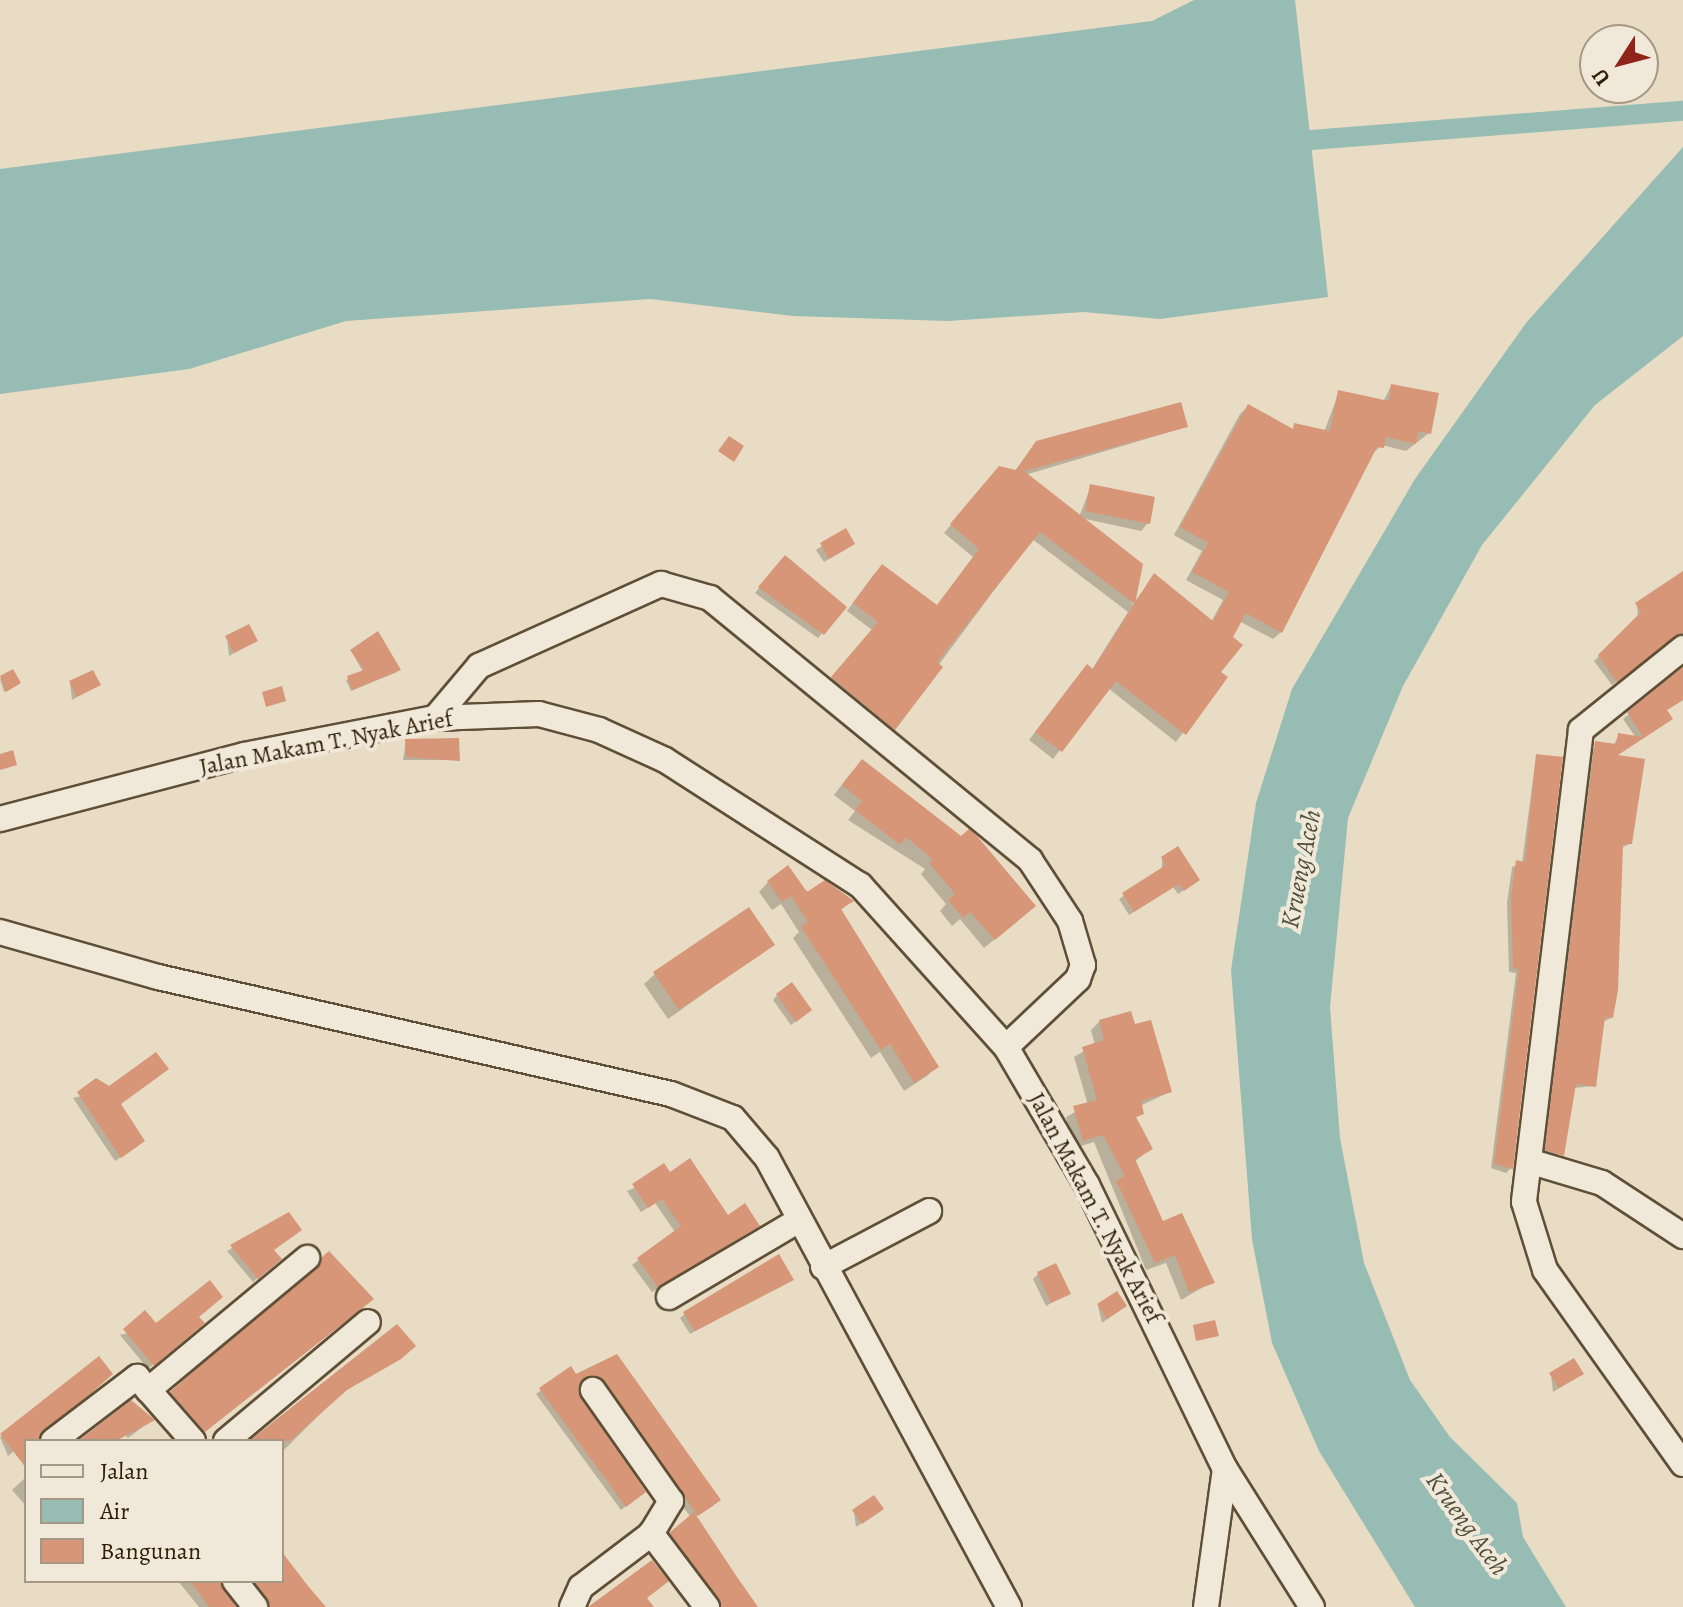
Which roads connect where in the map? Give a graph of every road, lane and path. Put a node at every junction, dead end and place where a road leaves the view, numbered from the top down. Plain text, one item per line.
1 (1683, 648) edge
2 (435, 718) junction
3 (0, 819) edge
4 (0, 932) edge
5 (1006, 1047) junction
6 (1532, 1162) junction
7 (929, 1211) dead end
8 (799, 1220) junction
9 (1683, 1236) edge
10 (307, 1258) dead end
11 (823, 1267) junction
12 (669, 1297) dead end
13 (368, 1322) dead end
14 (148, 1390) junction
15 (593, 1390) dead end
16 (56, 1439) edge
17 (191, 1439) edge
18 (228, 1439) edge
19 (1683, 1464) edge
20 (1225, 1469) junction
21 (651, 1533) junction
22 (237, 1583) edge
23 (255, 1607) edge
24 (572, 1607) edge
25 (707, 1607) edge
26 (1009, 1607) edge
27 (1206, 1607) edge
28 (1312, 1607) edge

1 - 6 street
2 - 3 street, Jalan Makam T. Nyak Arief
2 - 5 street, Jalan Makam T. Nyak Arief
2 - 5 street
4 - 8 street
5 - 20 street, Jalan Makam T. Nyak Arief
6 - 9 street
6 - 19 street
7 - 11 street
8 - 11 street
8 - 12 street
10 - 14 street
11 - 26 street
13 - 18 street
14 - 16 street
14 - 17 street
15 - 21 street
20 - 27 street
20 - 28 street, Jalan Makam T. Nyak Arief
21 - 24 street
21 - 25 street
22 - 23 street

